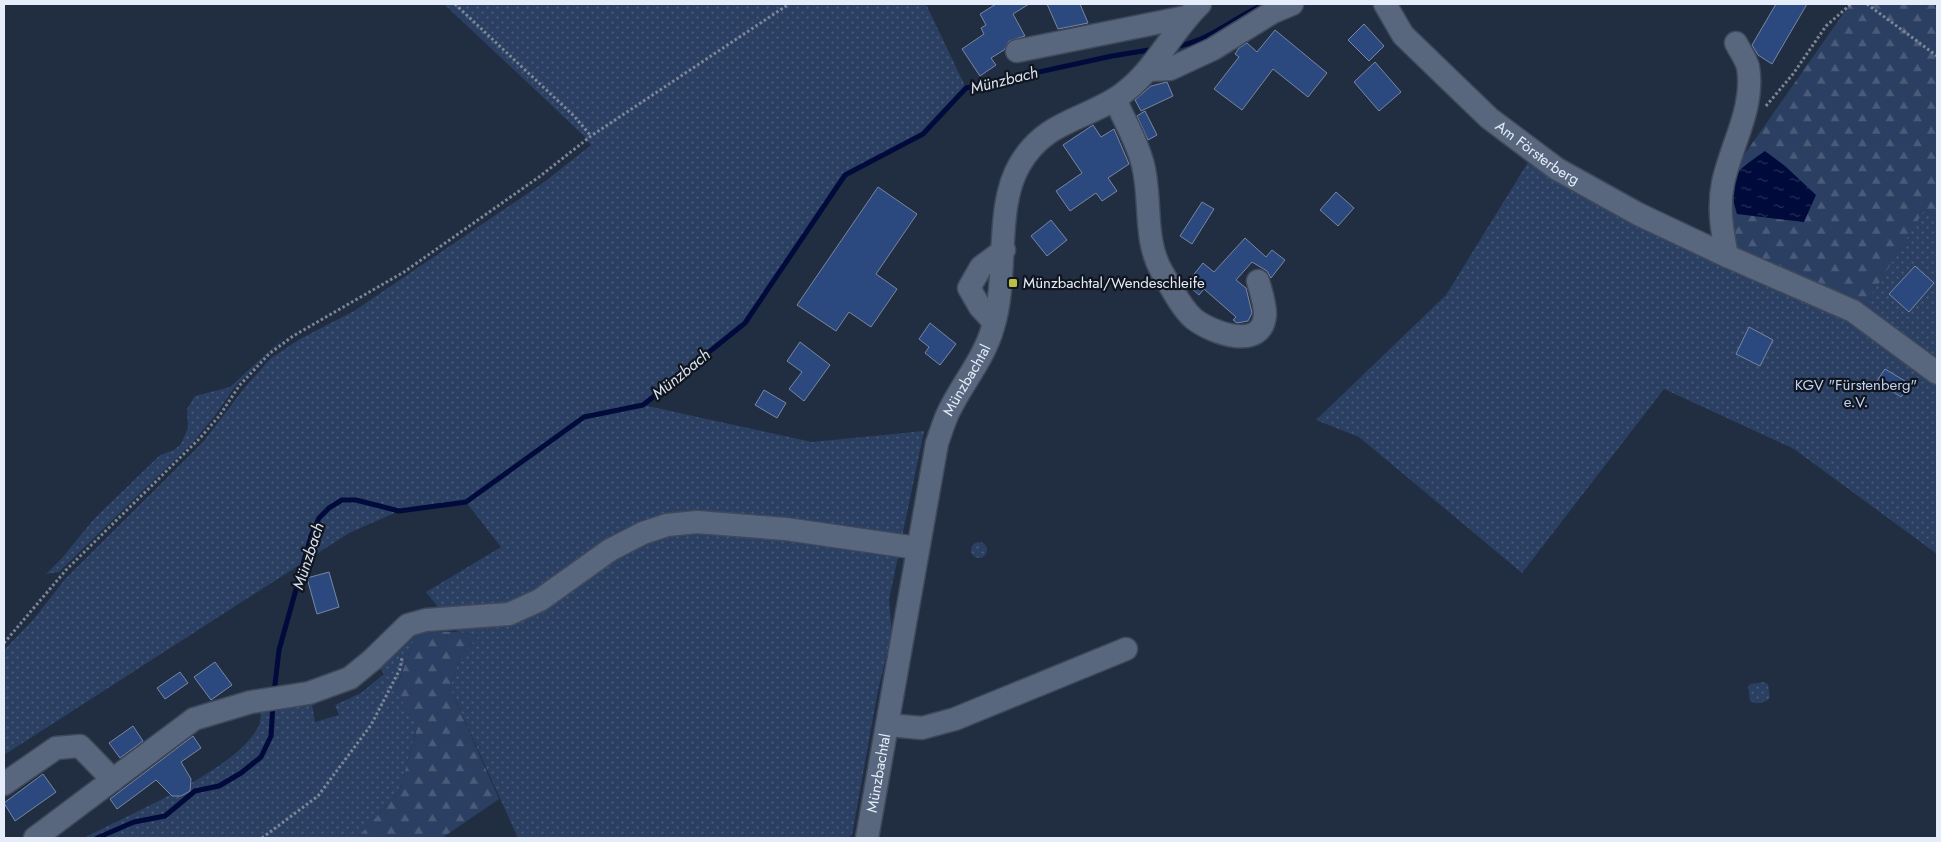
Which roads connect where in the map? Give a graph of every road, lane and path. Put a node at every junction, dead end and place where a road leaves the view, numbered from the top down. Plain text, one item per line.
1 (455, 4) edge
2 (789, 4) edge
3 (1292, 4) edge
4 (1385, 4) edge
5 (1851, 4) edge
6 (1867, 4) edge
7 (1193, 10) edge
8 (1736, 43) dead end
9 (1017, 50) dead end
10 (1937, 56) edge
11 (1154, 65) junction
12 (1115, 98) junction
13 (1763, 109) dead end
14 (591, 136) junction
15 (1004, 250) junction
16 (1727, 256) junction
17 (1258, 281) dead end
18 (994, 322) junction
19 (1937, 373) edge
20 (917, 548) junction
21 (408, 625) junction
22 (4, 643) edge
23 (1126, 650) dead end
24 (889, 725) junction
25 (113, 780) junction
26 (4, 784) edge
27 (34, 838) edge
28 (262, 838) edge
29 (867, 838) edge

1 - 14 path
2 - 14 path
3 - 11 street
4 - 16 street, Am Försterberg
5 - 13 path
6 - 10 path
7 - 9 street
7 - 11 street, Münzbachtal
8 - 16 street
11 - 12 street, Münzbachtal
12 - 15 street, Münzbachtal
12 - 17 street
14 - 22 path
15 - 18 street, Münzbachtal
15 - 18 street
16 - 19 street, Am Försterberg
18 - 20 street, Münzbachtal
20 - 21 street
20 - 24 street, Münzbachtal
21 - 25 street
21 - 28 path
23 - 24 street
24 - 29 street, Münzbachtal
25 - 26 street
25 - 27 street

